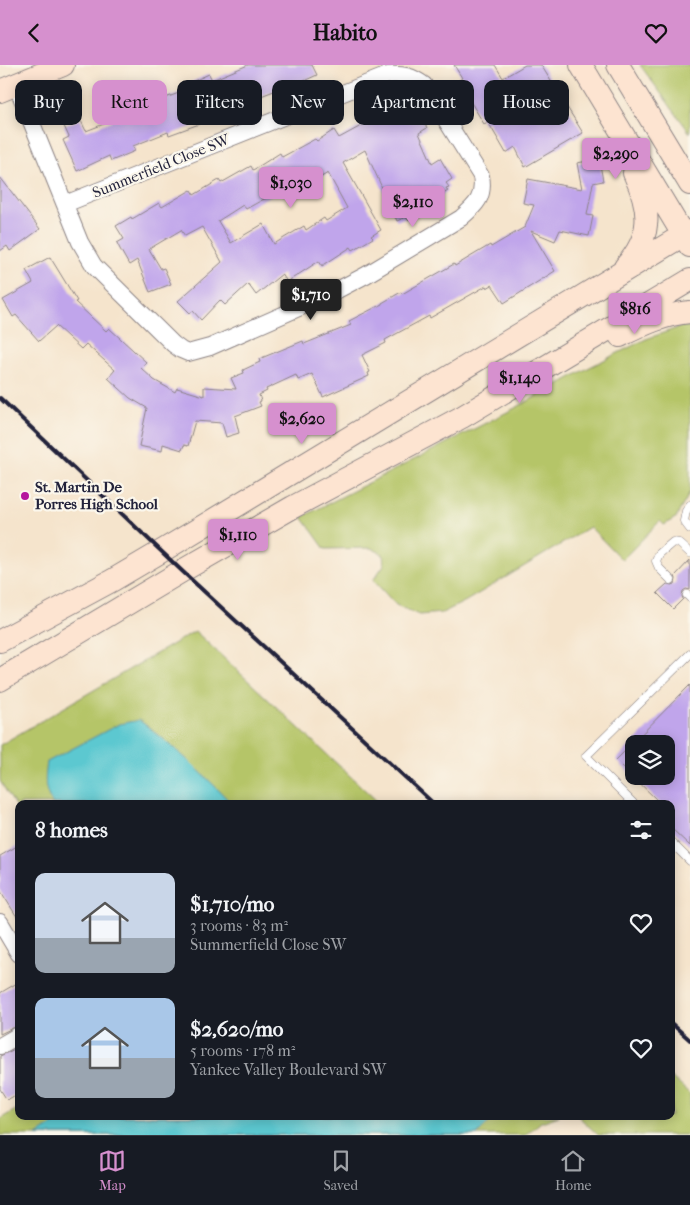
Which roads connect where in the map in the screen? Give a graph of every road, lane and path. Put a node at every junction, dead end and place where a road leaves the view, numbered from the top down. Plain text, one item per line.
1 (64, 65) edge
2 (581, 65) edge
3 (618, 65) edge
4 (595, 87) junction
5 (8, 88) edge
6 (666, 143) junction
7 (690, 167) edge
8 (690, 184) edge
9 (65, 204) junction
10 (688, 238) edge
11 (618, 275) junction
12 (690, 280) edge
13 (690, 312) edge
14 (462, 417) junction
15 (690, 505) edge
16 (690, 529) edge
17 (690, 553) edge
18 (671, 580) dead end
19 (0, 641) edge
20 (690, 654) edge
21 (0, 680) edge
22 (630, 800) edge
23 (675, 846) edge
24 (690, 861) edge
25 (0, 922) edge
26 (15, 947) edge
27 (15, 1038) edge
28 (0, 1047) edge

1 - 5 main road
2 - 4 main road
3 - 6 main road
4 - 10 main road
4 - 11 main road
5 - 9 street, Summerfield Close SW
6 - 7 main road
6 - 8 main road
9 - 9 street, Summerfield Close SW
10 - 11 main road
11 - 19 main road
12 - 14 main road
13 - 14 main road
14 - 21 main road
15 - 16 lane
17 - 18 lane
20 - 22 lane
23 - 24 lane
25 - 26 street
27 - 28 street

